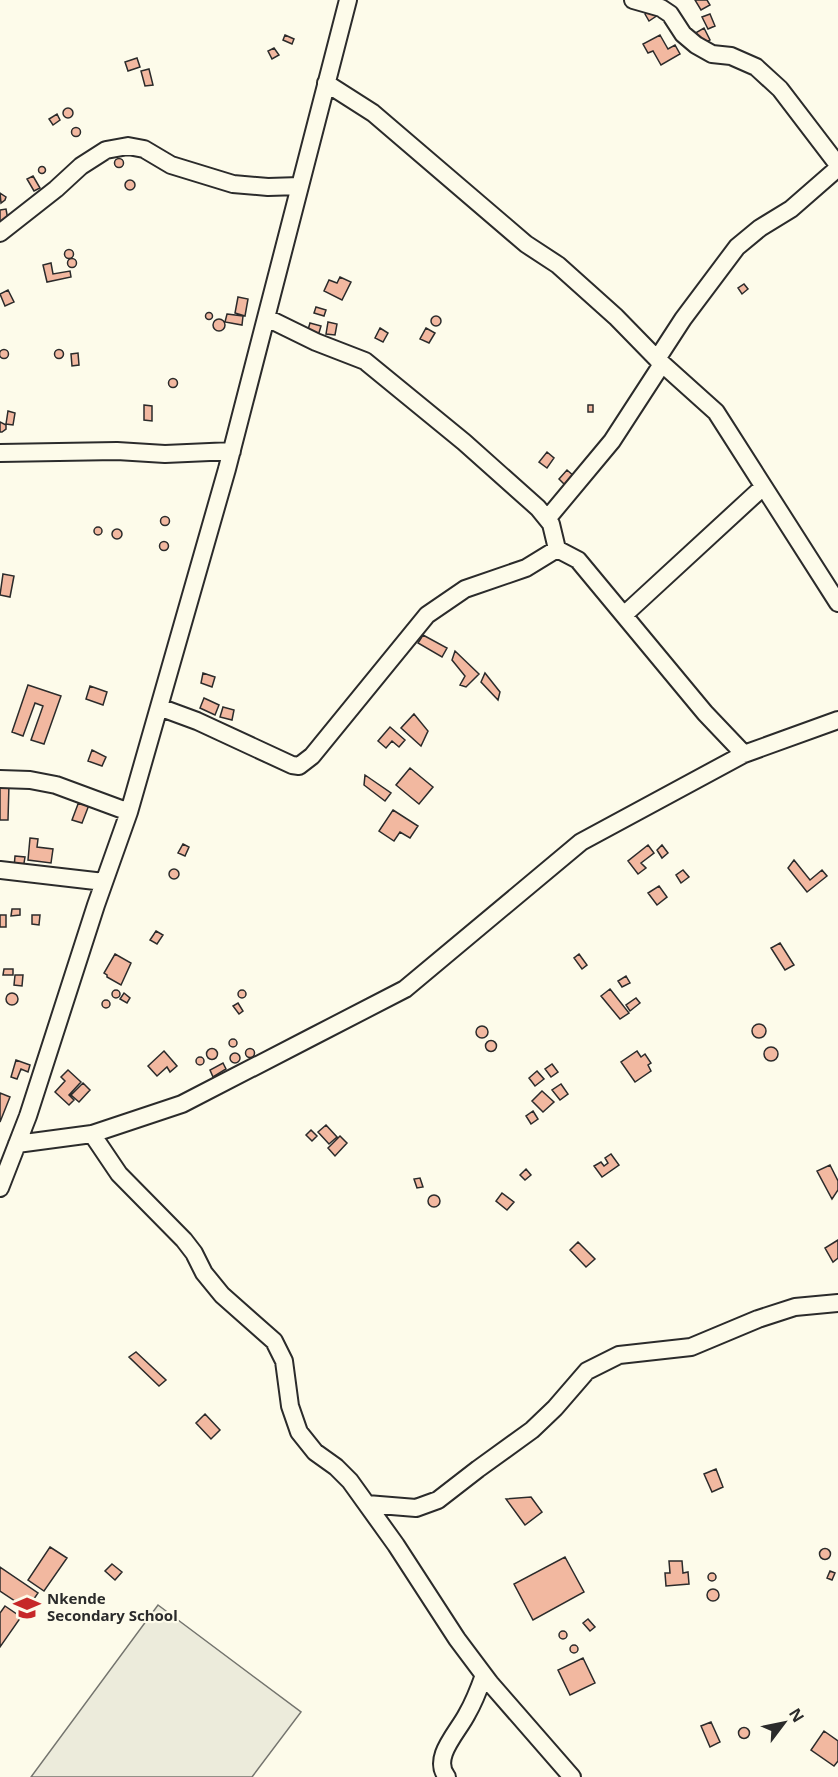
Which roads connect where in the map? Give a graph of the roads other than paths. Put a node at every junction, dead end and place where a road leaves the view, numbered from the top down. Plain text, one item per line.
1 (348, 0) edge
2 (633, 0) edge
3 (326, 83) junction
4 (838, 166) edge
5 (300, 186) junction
6 (0, 233) edge
7 (267, 318) junction
8 (659, 361) junction
9 (232, 451) junction
10 (0, 453) edge
11 (763, 487) junction
12 (547, 519) junction
13 (557, 549) junction
14 (838, 603) edge
15 (624, 615) junction
16 (159, 707) junction
17 (838, 720) edge
18 (744, 754) junction
19 (0, 779) edge
20 (129, 812) junction
21 (0, 870) edge
22 (104, 882) junction
23 (92, 1134) junction
24 (17, 1144) junction
25 (0, 1188) edge
26 (838, 1303) edge
27 (368, 1504) junction
28 (484, 1675) junction
29 (447, 1777) edge
30 (572, 1777) edge

1 - 3 street
2 - 4 street
3 - 5 street
3 - 8 street
4 - 8 street
5 - 6 street
5 - 7 street
7 - 9 street
7 - 12 street
8 - 11 street
8 - 12 street
9 - 10 street
9 - 16 street
11 - 14 street
11 - 15 street
12 - 13 street
13 - 15 street
13 - 16 street
15 - 18 street
16 - 20 street
17 - 18 street
18 - 23 street
19 - 20 street
20 - 22 street
21 - 22 street
22 - 24 street
23 - 24 street
23 - 27 street
24 - 25 street
26 - 27 street
27 - 28 street
28 - 29 street
28 - 30 street

